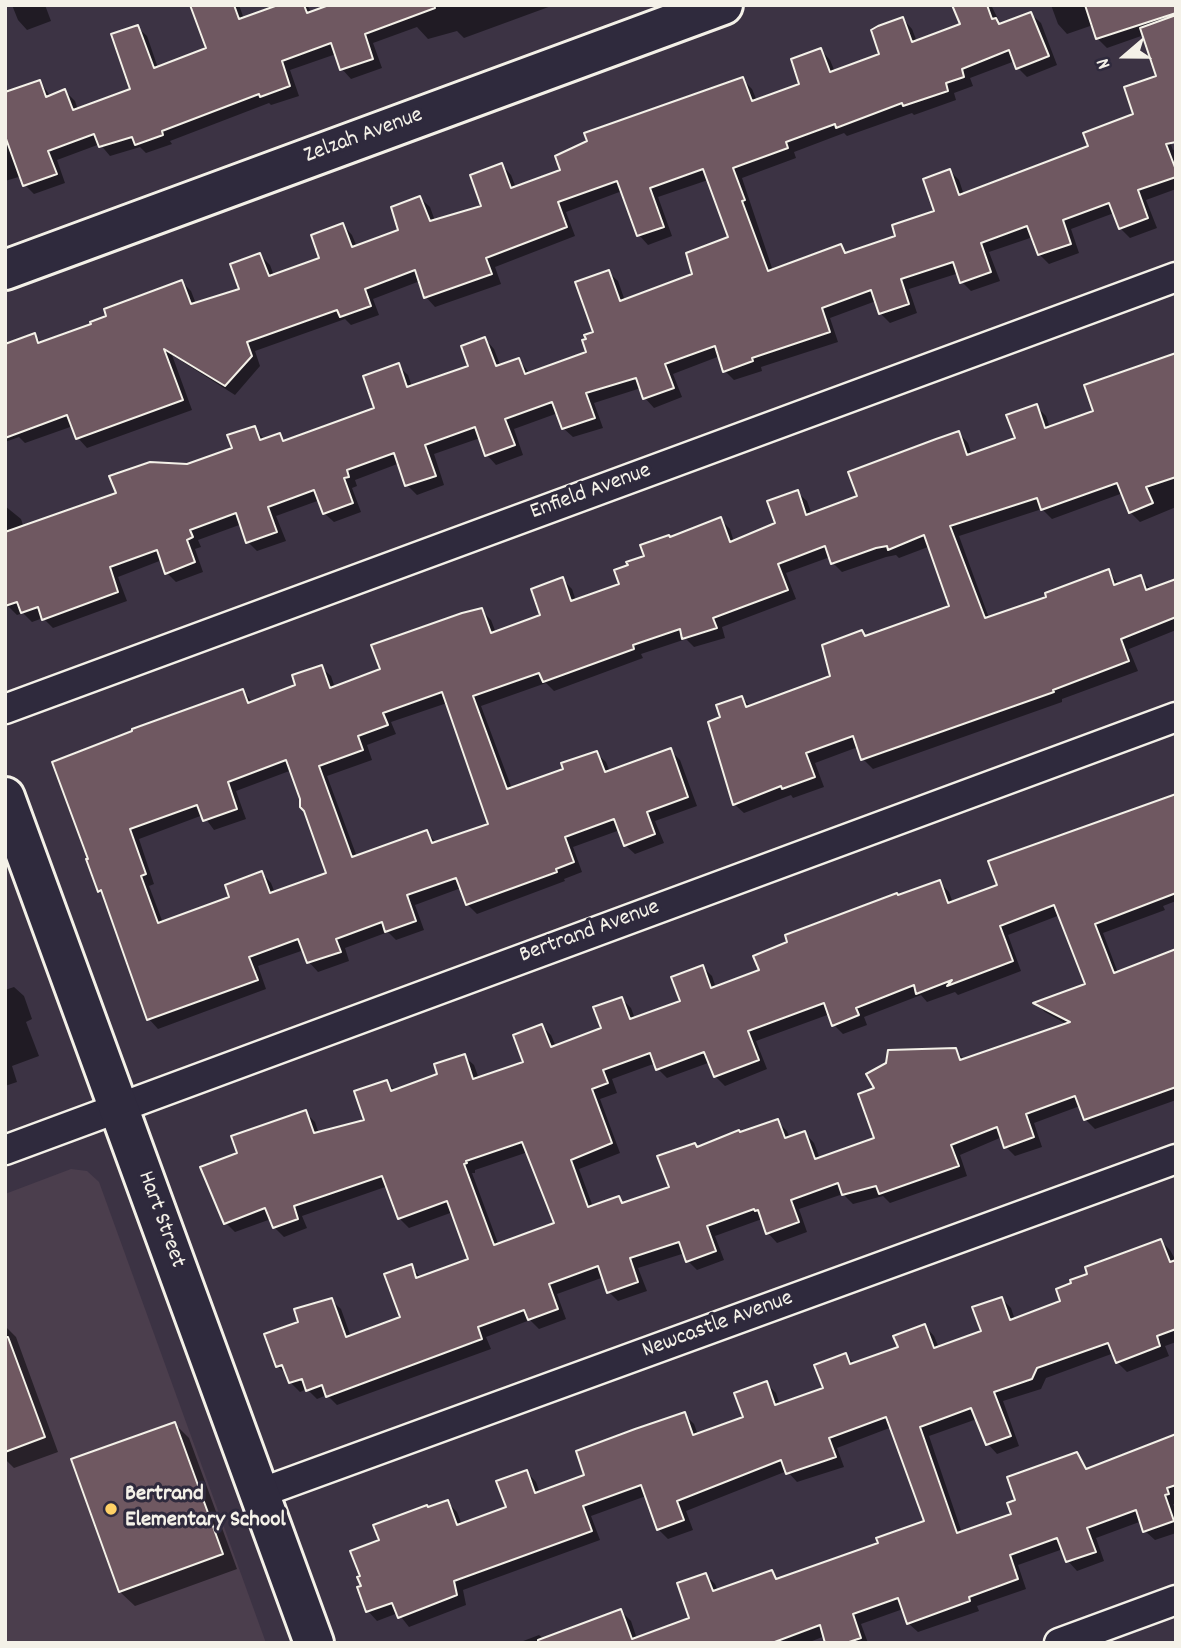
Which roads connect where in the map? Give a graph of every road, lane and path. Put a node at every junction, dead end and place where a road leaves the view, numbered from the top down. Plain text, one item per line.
1 (723, 5) edge
2 (5, 270) edge
3 (1176, 276) edge
4 (5, 709) edge
5 (1176, 717) edge
6 (5, 797) edge
7 (119, 1108) junction
8 (5, 1150) edge
9 (1176, 1159) edge
10 (260, 1493) junction
11 (1176, 1600) edge
12 (314, 1643) edge
13 (1059, 1643) edge

1 - 2 street, Zelzah Avenue
3 - 4 street, Enfield Avenue
5 - 7 street, Bertrand Avenue
6 - 7 street, Hart Street
7 - 8 street, Bertrand Avenue
7 - 10 street, Hart Street
9 - 10 street, Newcastle Avenue
10 - 12 street, Hart Street
11 - 13 street

